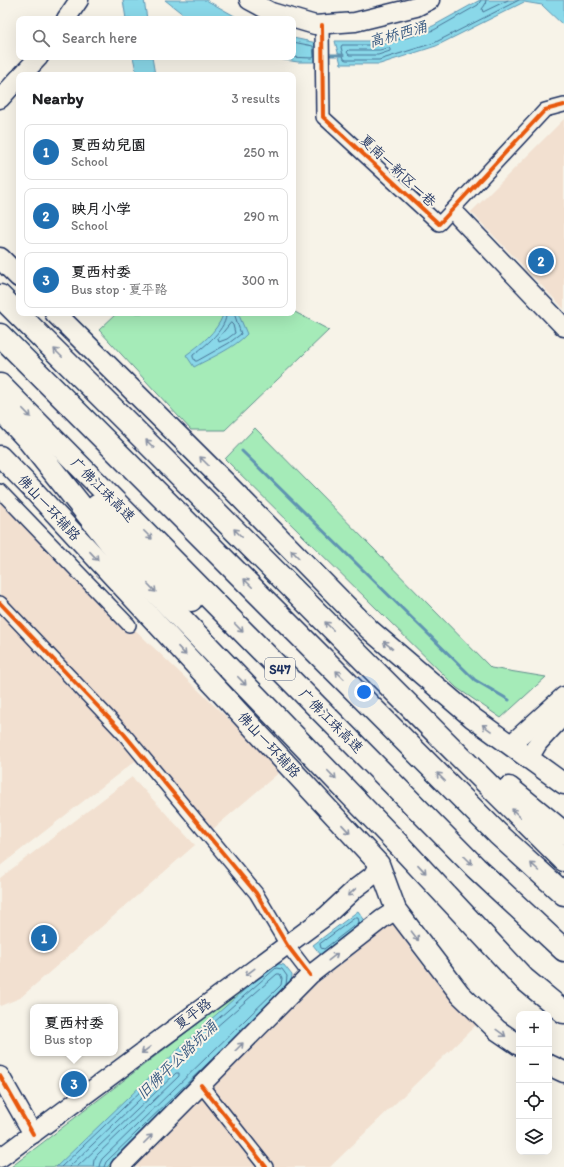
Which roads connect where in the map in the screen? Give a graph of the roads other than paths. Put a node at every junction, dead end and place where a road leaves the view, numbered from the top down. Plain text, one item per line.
1 (79, 0) edge
2 (249, 0) edge
3 (430, 0) edge
4 (68, 16) edge
5 (285, 16) edge
6 (296, 19) edge
7 (322, 25) junction
8 (36, 60) edge
9 (25, 72) edge
10 (16, 81) edge
11 (0, 99) edge
12 (564, 105) edge
13 (459, 217) dead end
14 (0, 258) edge
15 (16, 274) edge
16 (0, 296) edge
17 (16, 312) edge
18 (20, 316) edge
19 (58, 316) edge
20 (564, 327) edge
21 (0, 335) edge
22 (0, 385) edge
23 (0, 409) edge
24 (26, 437) junction
25 (0, 456) edge
26 (0, 491) edge
27 (0, 603) edge
28 (129, 625) dead end
29 (564, 696) edge
30 (406, 704) junction
31 (564, 715) edge
32 (510, 745) junction
33 (529, 758) junction
34 (564, 784) edge
35 (564, 833) edge
36 (445, 837) junction
37 (564, 860) edge
38 (379, 864) junction
39 (564, 894) edge
40 (396, 910) junction
41 (287, 944) junction
42 (564, 950) edge
43 (310, 975) junction
44 (564, 1012) edge
45 (516, 1043) edge
46 (552, 1066) edge
47 (564, 1072) edge
48 (0, 1076) edge
49 (202, 1084) junction
50 (33, 1134) junction
51 (0, 1158) edge
52 (120, 1167) edge
53 (266, 1167) edge

1 - 4 main road
2 - 5 main road
3 - 7 main road
6 - 7 main road
7 - 12 street, 夏南一新区一巷
8 - 9 main road
10 - 11 main road
13 - 20 main road
14 - 15 main road
17 -> 16 highway
30 -> 18 highway
32 -> 19 main road
39 -> 21 highway, S47
22 -> 36 highway, 广佛江珠高速 / S47
23 - 24 highway
24 - 36 highway
24 -> 44 highway
25 -> 38 main road, 佛山一环辅路
26 - 28 street
27 - 41 street
29 - 32 main road
30 - 35 highway
37 -> 30 highway
31 - 33 main road
32 - 33 main road
33 - 34 main road
36 -> 42 highway, 广佛江珠高速 / S47
38 - 40 main road, 佛山一环辅路
38 -> 41 main road, 夏平路
43 -> 40 main road
40 -> 45 main road, 佛山一环辅路
41 - 43 street
41 -> 50 main road, 夏平路
49 -> 43 main road
46 - 47 main road
48 - 50 main road
52 -> 49 main road
49 - 53 street
50 - 51 main road, 夏平路

